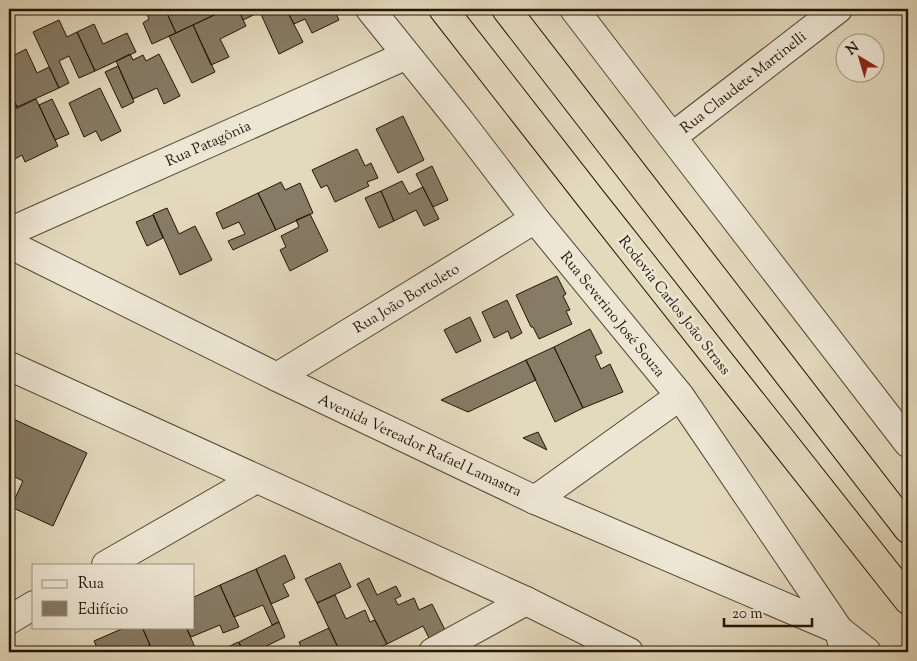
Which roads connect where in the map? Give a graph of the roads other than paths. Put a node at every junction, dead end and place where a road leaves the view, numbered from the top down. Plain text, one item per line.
1 (370, 9) edge
2 (443, 9) edge
3 (506, 9) edge
4 (574, 9) edge
5 (838, 9) edge
6 (407, 55) junction
7 (672, 137) junction
8 (535, 219) junction
9 (9, 232) edge
10 (9, 244) edge
11 (9, 366) edge
12 (277, 377) junction
13 (680, 396) junction
14 (908, 443) edge
15 (256, 479) junction
16 (535, 500) junction
17 (908, 529) edge
18 (108, 564) edge
19 (908, 600) edge
20 (526, 601) junction
21 (32, 606) edge
22 (9, 620) edge
23 (842, 641) edge
24 (432, 652) edge
25 (629, 652) edge
26 (867, 652) edge

1 - 6 street, Rua Severino José Souza
2 - 19 highway, Rodovia Carlos João Strass
3 - 17 highway
4 - 7 street
5 - 7 street, Rua Claudete Martinelli
6 - 8 street, Rua Severino José Souza
6 - 9 street, Rua Patagônia
7 - 14 street
8 - 12 street, Rua João Bortoleto
8 - 13 street, Rua Severino José Souza
10 - 12 street, Avenida Vereador Rafael Lamastra
11 - 15 street
12 - 16 street, Avenida Vereador Rafael Lamastra
13 - 16 street
13 - 23 street, Rua Severino José Souza
15 - 18 street
15 - 20 street
16 - 23 street, Avenida Vereador Rafael Lamastra
20 - 24 street
20 - 25 street
21 - 22 street
23 - 26 street

